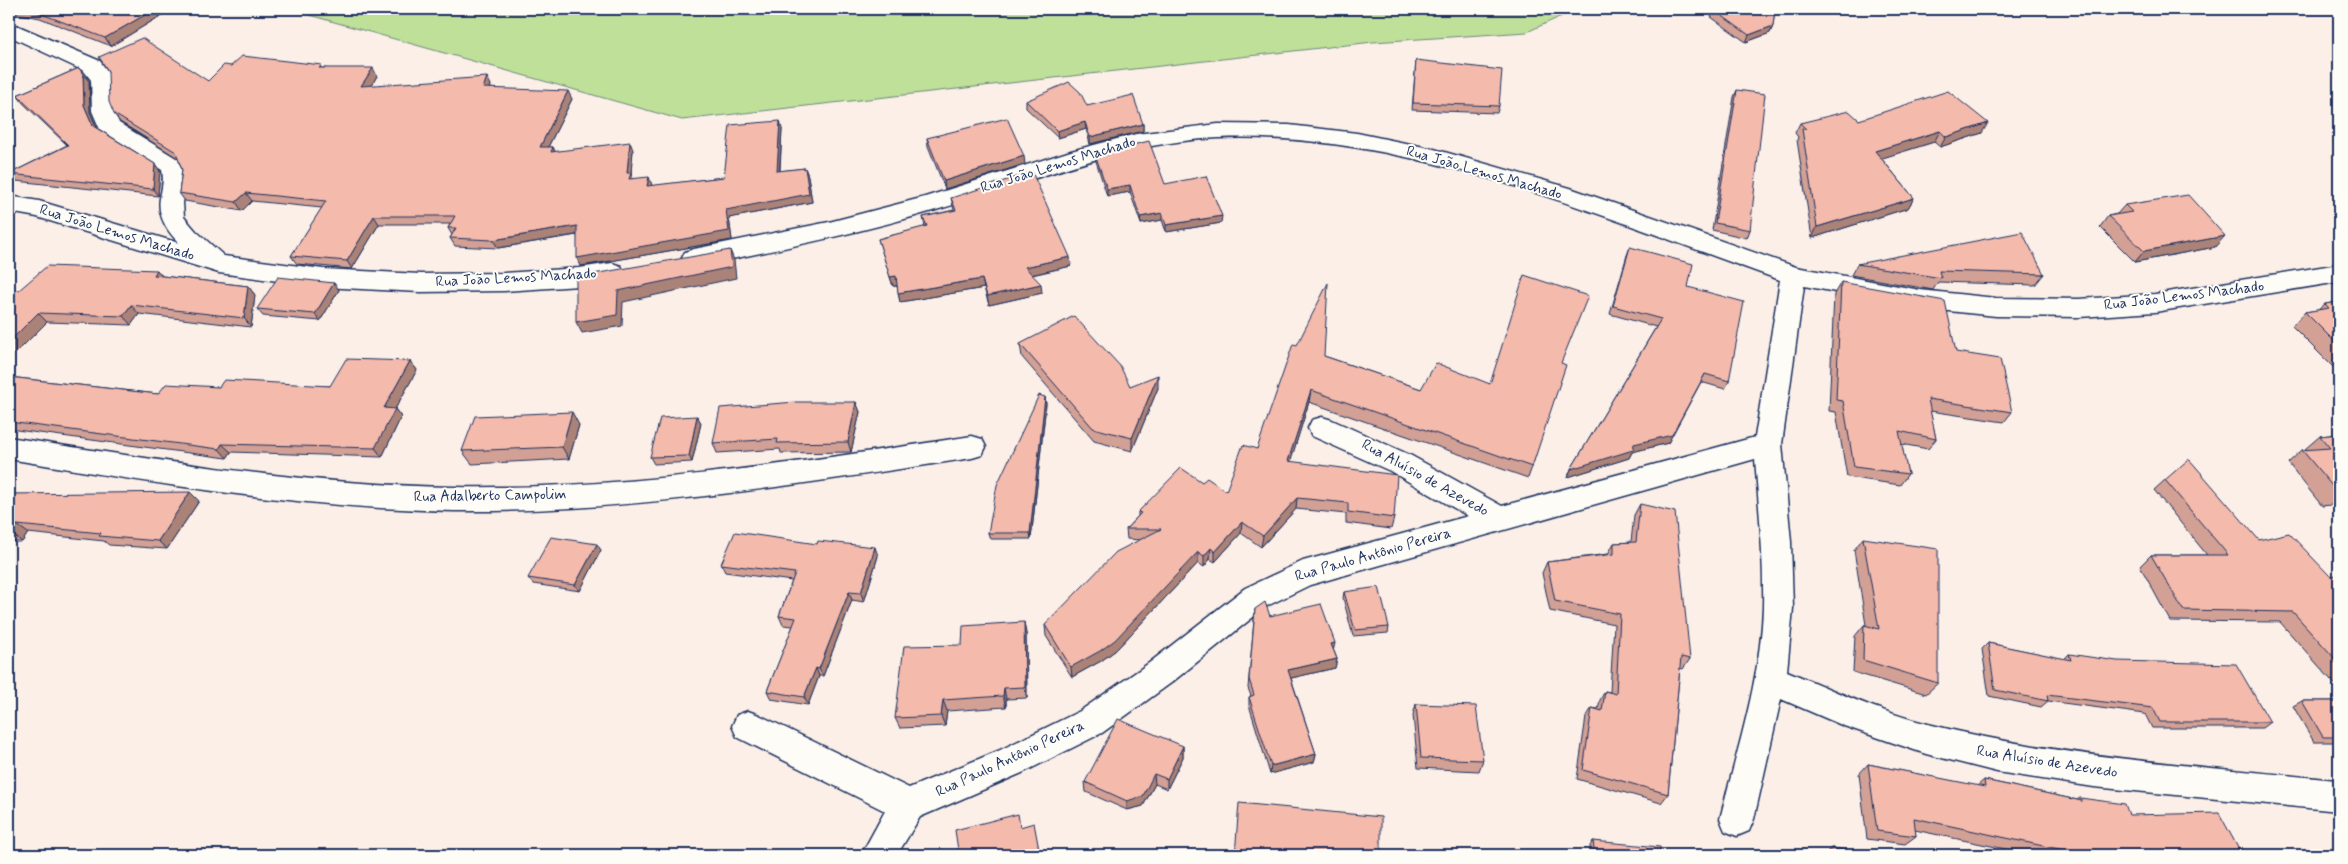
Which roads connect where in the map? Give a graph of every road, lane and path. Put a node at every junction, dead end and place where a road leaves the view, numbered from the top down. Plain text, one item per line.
1 (9, 28) edge
2 (9, 204) edge
3 (675, 262) edge
4 (219, 264) junction
5 (637, 268) edge
6 (2339, 273) edge
7 (1793, 275) junction
8 (1322, 428) dead end
9 (1768, 444) junction
10 (972, 447) dead end
11 (9, 448) edge
12 (1499, 519) junction
13 (1770, 679) junction
14 (748, 726) dead end
15 (2336, 796) dead end
16 (908, 805) junction
17 (1737, 819) dead end
18 (878, 855) edge

1 - 4 street
2 - 4 street, Rua João Lemos Machado
3 - 7 street, Rua João Lemos Machado
4 - 5 street, Rua João Lemos Machado
6 - 7 street, Rua João Lemos Machado
7 - 9 street
8 - 12 street, Rua Aluísio de Azevedo
9 - 12 street, Rua Paulo Antônio Pereira
9 - 13 street
10 - 11 street, Rua Adalberto Campolim
12 - 16 street, Rua Paulo Antônio Pereira
13 - 15 street, Rua Aluísio de Azevedo
13 - 17 street
14 - 16 street
16 - 18 street

